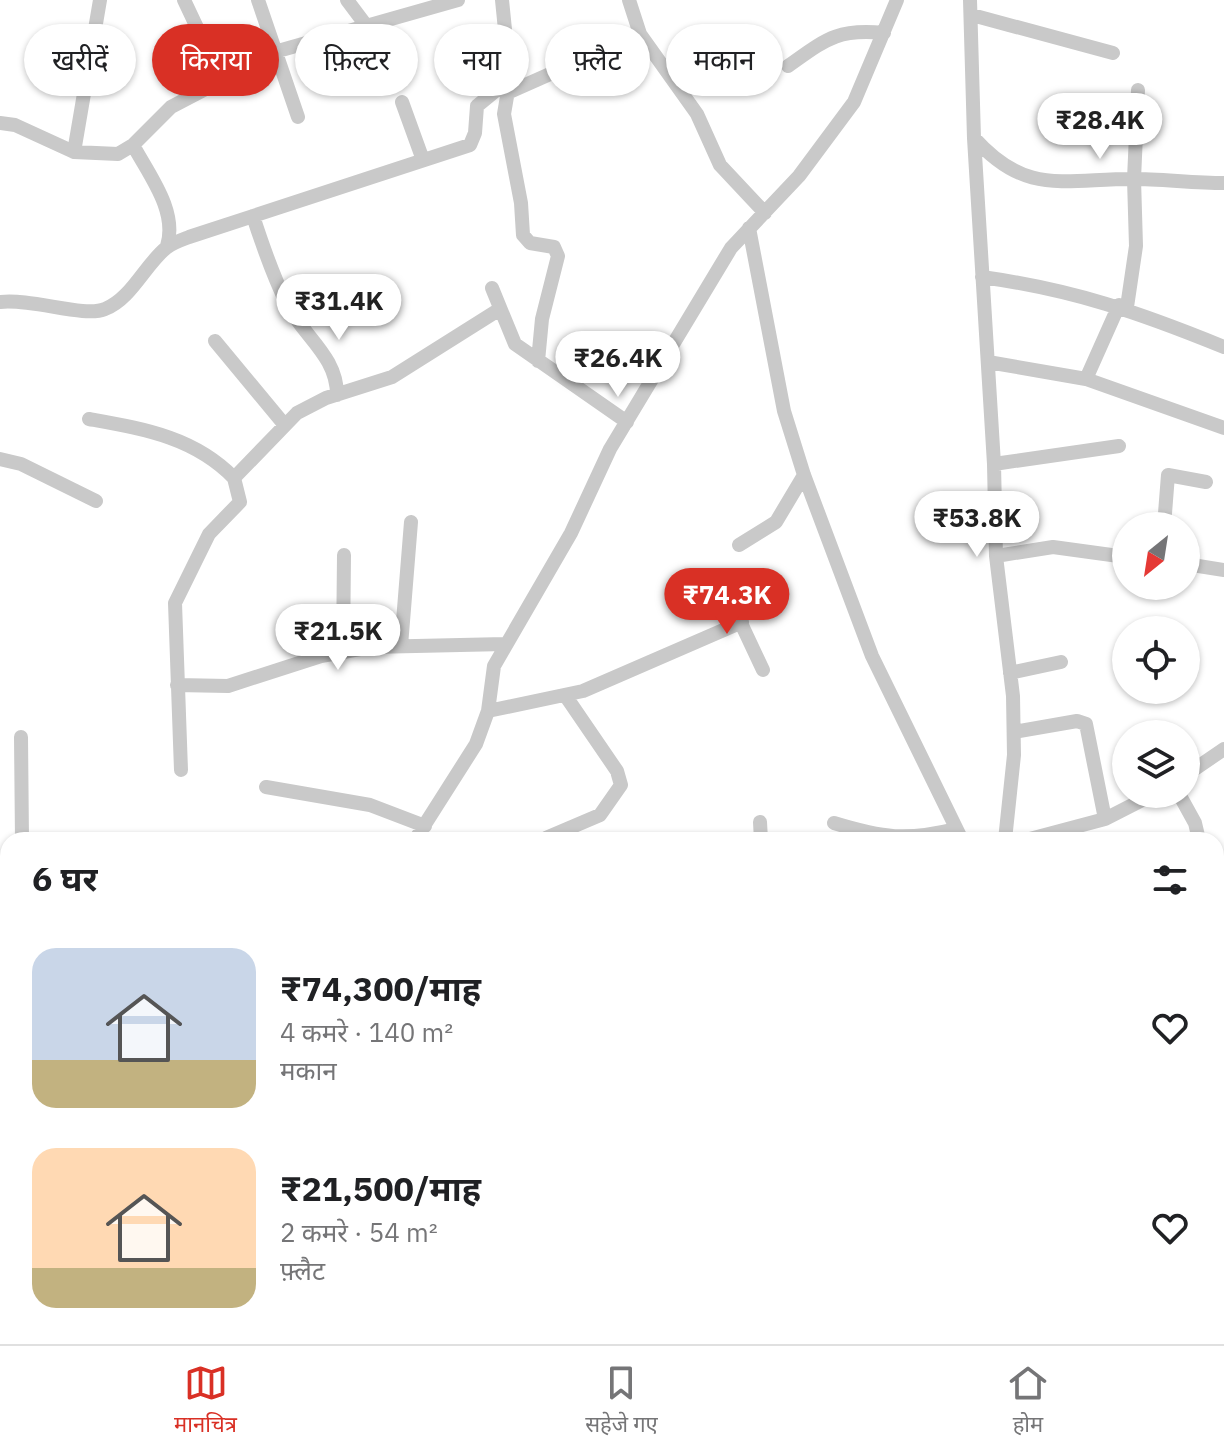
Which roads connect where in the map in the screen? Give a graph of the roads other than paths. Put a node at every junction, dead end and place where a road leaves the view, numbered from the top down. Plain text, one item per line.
1 (100, 0) edge
2 (184, 0) edge
3 (258, 0) edge
4 (347, 0) edge
5 (458, 0) edge
6 (502, 0) edge
7 (629, 0) edge
8 (897, 0) edge
9 (430, 4) edge
10 (971, 8) edge
11 (195, 24) edge
12 (267, 24) edge
13 (365, 24) joint
14 (504, 24) edge
15 (637, 24) edge
16 (884, 33) junction
17 (650, 48) edge
18 (1113, 53) dead end
19 (279, 54) edge
20 (788, 66) dead end
21 (1138, 90) dead end
22 (191, 96) edge
23 (493, 96) edge
24 (507, 96) edge
25 (402, 102) dead end
26 (298, 117) dead end
27 (0, 123) edge
28 (974, 138) junction
29 (133, 145) junction
30 (74, 152) junction
31 (423, 160) junction
32 (1134, 179) junction
33 (1224, 183) edge
34 (765, 213) junction
35 (253, 216) junction
36 (749, 228) junction
37 (167, 246) junction
38 (982, 277) junction
39 (492, 288) dead end
40 (0, 302) edge
41 (1123, 306) junction
42 (500, 309) junction
43 (215, 341) dead end
44 (1224, 347) edge
45 (538, 361) junction
46 (988, 362) junction
47 (1086, 379) junction
48 (337, 395) junction
49 (89, 419) dead end
50 (627, 422) junction
51 (283, 423) junction
52 (1224, 428) edge
53 (1119, 446) dead end
54 (0, 459) edge
55 (994, 464) junction
56 (804, 475) junction
57 (234, 478) junction
58 (1206, 482) dead end
59 (96, 501) dead end
60 (1165, 512) edge
61 (411, 522) dead end
62 (739, 545) dead end
63 (344, 555) dead end
64 (1112, 555) edge
65 (996, 556) junction
66 (1200, 566) edge
67 (1224, 570) edge
68 (724, 587) dead end
69 (742, 622) junction
70 (505, 644) junction
71 (401, 646) junction
72 (343, 652) junction
73 (1061, 662) dead end
74 (763, 670) dead end
75 (1010, 673) junction
76 (177, 685) junction
77 (565, 695) junction
78 (488, 711) junction
79 (1014, 732) junction
80 (21, 737) dead end
81 (1224, 749) edge
82 (1200, 765) edge
83 (181, 770) dead end
84 (266, 787) dead end
85 (1127, 808) edge
86 (1187, 808) edge
87 (1105, 819) junction
88 (760, 822) dead end
89 (834, 823) dead end
90 (425, 826) junction
91 (22, 832) edge
92 (421, 832) edge
93 (560, 832) edge
94 (761, 832) edge
95 (872, 832) edge
96 (958, 832) edge
97 (1006, 832) edge
98 (1056, 832) edge
99 (1197, 832) edge

1 - 30 street
2 - 11 street
3 - 12 street
4 - 13 street
5 - 9 street
6 - 14 street
7 - 15 street
8 - 16 street
9 - 13 street
10 - 18 street
10 - 28 street
16 - 20 street
16 - 34 street
17 - 34 street
19 - 26 street
21 - 32 street
22 - 29 street
23 - 31 street
24 - 45 street
25 - 31 street
27 - 30 street
28 - 32 street
28 - 38 street
29 - 30 street
29 - 37 street
31 - 35 street
32 - 33 street
32 - 41 street
34 - 36 street
35 - 37 street
35 - 48 street
36 - 50 street
36 - 56 street
37 - 40 street
38 - 41 street
38 - 46 street
39 - 42 street
41 - 44 street
41 - 47 street
42 - 45 street
42 - 48 street
43 - 51 street
45 - 50 street
46 - 47 street
46 - 55 street
47 - 52 street
48 - 51 street
49 - 57 street
50 - 70 street
51 - 57 street
53 - 55 street
54 - 59 street
55 - 65 street
56 - 62 street
56 - 96 street
57 - 76 street
58 - 60 street
61 - 71 street
63 - 72 street
64 - 65 street
65 - 75 street
66 - 67 street
68 - 69 street
69 - 74 street
69 - 77 street
70 - 71 street
70 - 78 street
71 - 72 street
72 - 76 street
73 - 75 street
75 - 79 street
76 - 83 street
77 - 78 street
77 - 93 street
78 - 90 street
79 - 87 street
79 - 97 street
80 - 91 street
81 - 82 street
84 - 90 street
85 - 87 street
86 - 99 street
87 - 98 street
88 - 94 street
89 - 95 street
90 - 92 street

